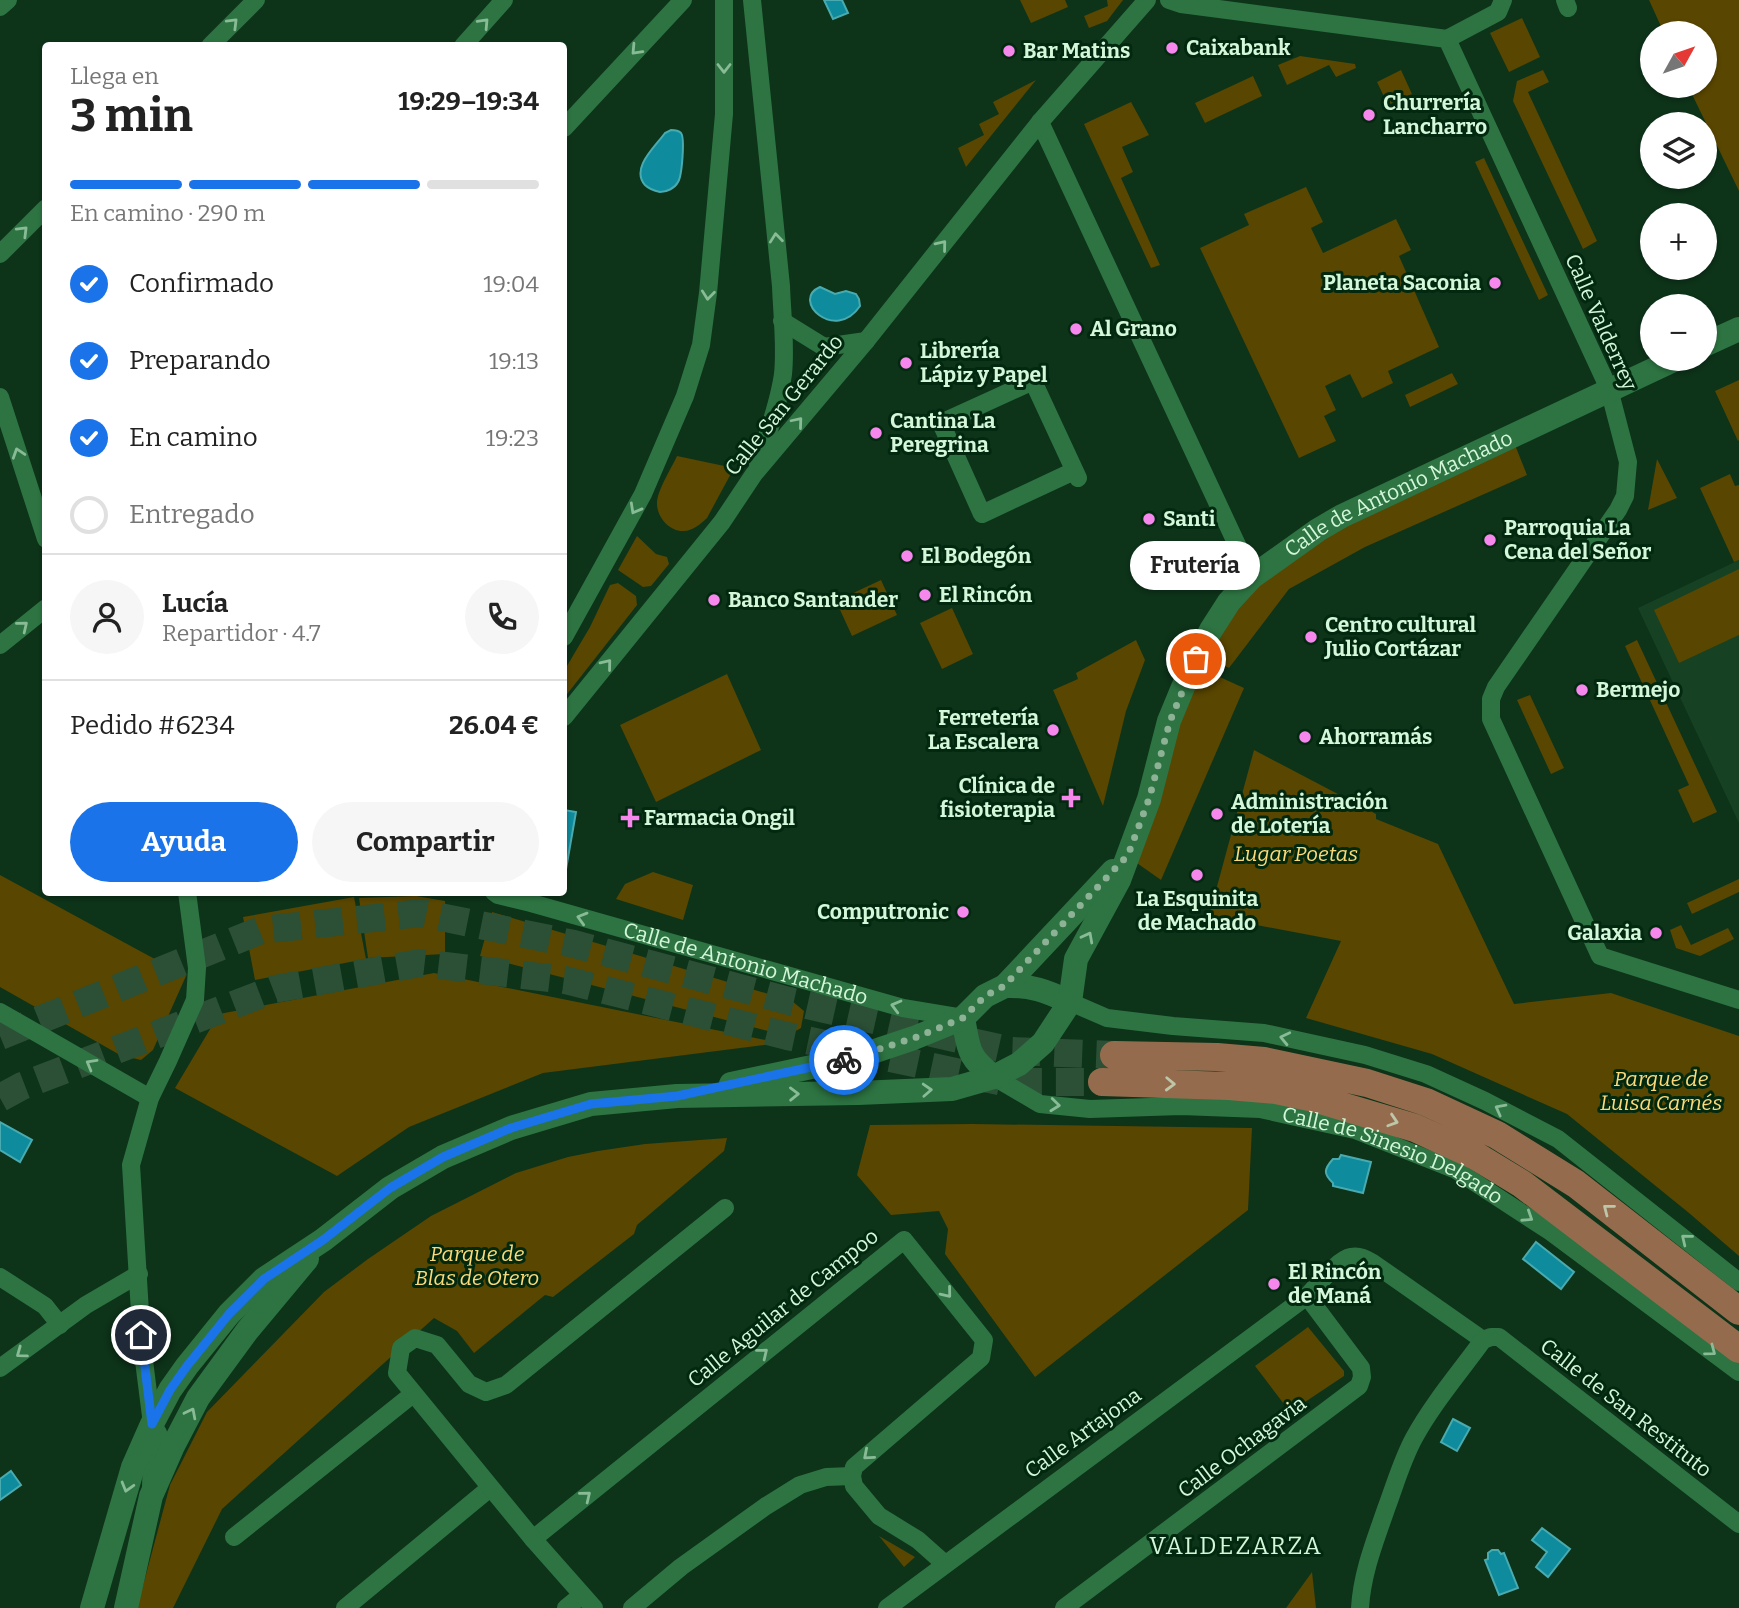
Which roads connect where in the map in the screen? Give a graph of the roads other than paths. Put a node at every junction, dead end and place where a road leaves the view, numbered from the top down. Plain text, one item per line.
1 (8, 0) edge
2 (256, 0) edge
3 (505, 0) edge
4 (682, 0) edge
5 (724, 0) edge
6 (752, 0) edge
7 (1169, 0) edge
8 (1503, 0) edge
9 (1145, 2) edge
10 (0, 8) edge
11 (1447, 39) junction
12 (214, 42) edge
13 (467, 42) edge
14 (1040, 122) junction
15 (567, 125) edge
16 (42, 212) edge
17 (0, 254) edge
18 (782, 321) junction
19 (1739, 329) edge
20 (1717, 339) edge
21 (866, 341) junction
22 (1649, 371) edge
23 (1609, 389) junction
24 (0, 397) edge
25 (754, 474) junction
26 (1076, 474) joint
27 (41, 504) edge
28 (1252, 577) junction
29 (42, 611) edge
30 (567, 632) edge
31 (0, 645) edge
32 (567, 713) edge
33 (1128, 855) junction
34 (188, 896) edge
35 (502, 896) edge
36 (518, 896) edge
37 (531, 903) junction
38 (1004, 986) junction
39 (1739, 1000) edge
40 (1070, 1002) junction
41 (0, 1012) edge
42 (963, 1018) junction
43 (1114, 1055) tunnel mouth
44 (994, 1077) junction
45 (1102, 1082) tunnel mouth
46 (677, 1096) junction
47 (150, 1098) junction
48 (725, 1208) dead end
49 (323, 1240) junction
50 (139, 1274) junction
51 (0, 1277) edge
52 (1739, 1282) edge
53 (1307, 1296) junction
54 (1739, 1311) edge
55 (60, 1325) junction
56 (1483, 1340) junction
57 (1739, 1349) edge
58 (0, 1368) edge
59 (1739, 1372) edge
60 (413, 1394) junction
61 (152, 1424) junction
62 (852, 1476) junction
63 (490, 1488) junction
64 (150, 1496) junction
65 (1739, 1524) edge
66 (234, 1537) dead end
67 (533, 1539) junction
68 (945, 1564) junction
69 (577, 1605) edge
70 (92, 1608) edge
71 (126, 1608) edge
72 (345, 1608) edge
73 (632, 1608) edge
74 (887, 1608) edge
75 (1064, 1608) edge
76 (1360, 1608) edge

1 - 10 street
12 -> 2 street
13 -> 3 street
4 -> 15 street
5 -> 30 street
18 -> 6 street
7 - 11 street
8 - 11 street
9 - 14 street, Calle San Gerardo
11 - 23 street, Calle Valderrey
21 -> 14 street, Calle San Gerardo
14 - 28 street
17 -> 16 street
18 - 21 street
18 - 25 street
19 - 20 street
25 -> 21 street, Calle San Gerardo
22 - 23 street, Calle de Antonio Machado
23 - 28 street, Calle de Antonio Machado
23 - 39 street, Calle Valderrey
27 -> 24 street
32 -> 25 street, Calle San Gerardo
26 - 26 street
28 - 33 street, Calle de Antonio Machado
31 -> 29 street
33 - 38 street, Calle de Antonio Machado
40 -> 33 street, Calle de Antonio Machado
34 - 47 street
35 - 37 street, Calle de Antonio Machado
36 - 37 street, Calle de Antonio Machado
42 -> 37 street, Calle de Antonio Machado
38 - 40 street
38 - 42 street, Calle de Antonio Machado
40 - 44 street, Calle de Antonio Machado
52 -> 40 street
47 -> 41 street
42 - 44 street
42 - 46 street, Calle de Antonio Machado
54 -> 43 main road
46 -> 44 street, Calle de Antonio Machado
44 -> 59 street, Calle de Sinesio Delgado
45 -> 57 main road, Calle de Sinesio Delgado
46 - 49 street, Calle de Antonio Machado
47 - 50 street
48 - 60 street
49 - 61 street, Calle de Antonio Machado
64 -> 49 street, Calle de Antonio Machado
50 - 55 street
50 - 61 street
51 - 55 street
53 - 56 street, Calle de San Restituto
53 - 68 street, Calle Artajona
53 - 75 street, Calle Ochagavia
55 -> 58 street
56 - 65 street, Calle de San Restituto
56 - 76 street
60 - 63 street
60 - 66 street
61 - 64 street, Calle de Antonio Machado
61 -> 70 street, Calle de Antonio Machado
67 -> 62 street, Calle Aguilar de Campoo
62 - 68 street
62 - 73 street
63 - 67 street
63 - 72 street
64 - 71 street, Calle de Antonio Machado
67 - 69 street
68 - 74 street, Calle Artajona

